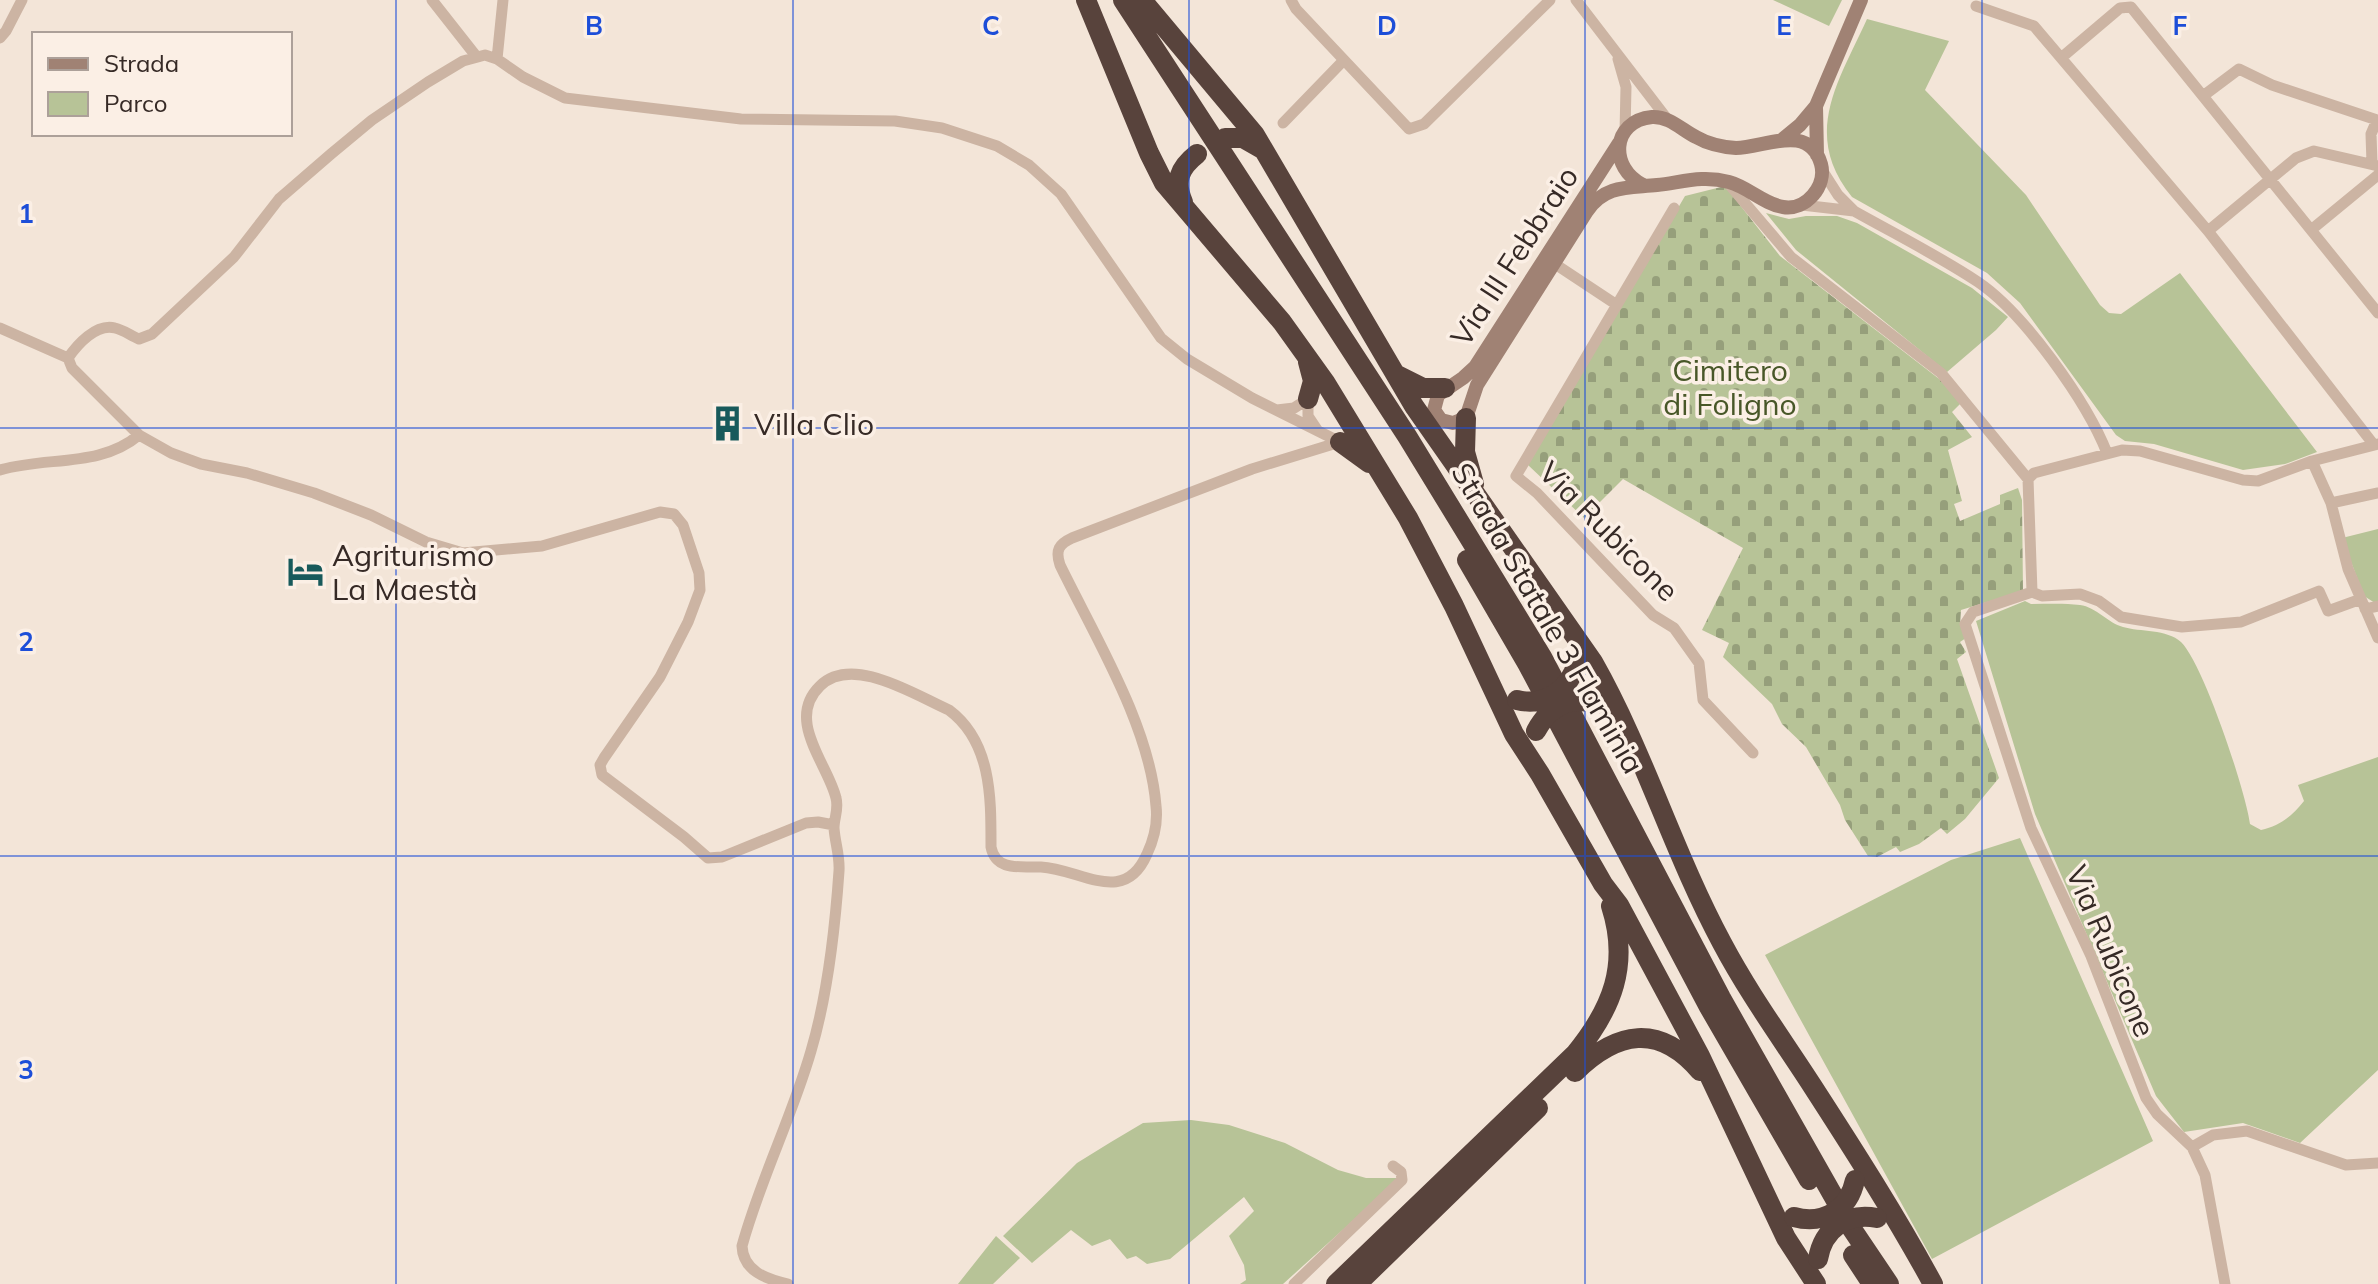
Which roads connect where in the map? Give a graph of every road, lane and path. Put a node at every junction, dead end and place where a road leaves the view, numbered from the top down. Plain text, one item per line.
1 (22, 0) edge
2 (432, 0) edge
3 (503, 0) edge
4 (1086, 0) edge
5 (1110, 0) edge
6 (1123, 0) edge
7 (1142, 0) edge
8 (1291, 0) edge
9 (1550, 0) edge
10 (1576, 0) edge
11 (1861, 0) edge
12 (1976, 6) dead end
13 (0, 38) edge
14 (1615, 51) junction
15 (476, 56) junction
16 (2061, 58) junction
17 (497, 59) junction
18 (1344, 60) junction
19 (2203, 96) junction
20 (1816, 106) junction
21 (1668, 120) junction
22 (1283, 123) dead end
23 (1622, 137) junction
24 (1225, 138) dead end
25 (1783, 139) junction
26 (1264, 150) junction
27 (1197, 154) dead end
28 (1820, 162) junction
29 (2375, 165) edge
30 (2378, 175) edge
31 (2271, 179) junction
32 (1727, 181) junction
33 (1643, 185) junction
34 (1802, 205) junction
35 (1674, 208) dead end
36 (1854, 211) junction
37 (1189, 214) junction
38 (2311, 230) junction
39 (2208, 231) junction
40 (1555, 264) junction
41 (1617, 305) junction
42 (2378, 313) edge
43 (0, 328) edge
44 (1301, 348) junction
45 (68, 358) junction
46 (1394, 371) junction
47 (1445, 388) junction
48 (1308, 399) junction
49 (1273, 410) junction
50 (1466, 418) junction
51 (2097, 428) junction
52 (1318, 431) junction
53 (139, 435) junction
54 (1340, 442) junction
55 (2376, 444) edge
56 (2122, 450) junction
57 (2107, 453) junction
58 (2312, 461) junction
59 (0, 470) edge
60 (1382, 475) junction
61 (2028, 479) junction
62 (2378, 493) edge
63 (2331, 503) junction
64 (1483, 506) junction
65 (2032, 592) junction
66 (2363, 604) junction
67 (2378, 606) edge
68 (2378, 638) edge
69 (1580, 641) junction
70 (1493, 688) junction
71 (1622, 719) junction
72 (1753, 753) dead end
73 (1540, 774) junction
74 (834, 825) junction
75 (1603, 884) junction
76 (1710, 1083) junction
77 (1847, 1141) junction
78 (2192, 1147) junction
79 (2378, 1163) edge
80 (1393, 1166) dead end
81 (1766, 1194) junction
82 (1918, 1256) junction
83 (788, 1284) edge
84 (1294, 1284) edge
85 (1336, 1284) edge
86 (1357, 1284) edge
87 (1816, 1284) edge
88 (1822, 1284) edge
89 (1872, 1284) edge
90 (1889, 1284) edge
91 (1933, 1284) edge
92 (2225, 1284) edge

1 - 13 street
2 - 15 street
3 - 17 street
4 - 37 highway
5 - 89 highway, Strada Statale 3 Flaminia
6 - 90 highway, Strada Statale 3 Flaminia
7 - 26 highway
8 - 18 street
9 - 18 street
10 - 14 street
11 - 20 main road
12 - 16 street
14 - 21 street
14 - 23 street
15 - 17 street
15 - 45 street
16 - 19 street
16 - 39 street
17 - 49 street
18 - 22 street
19 - 29 street
19 - 31 street
20 - 25 main road
20 - 28 main road
21 - 23 main road
21 - 25 main road
23 - 33 main road
23 - 47 main road, Via III Febbraio
24 - 26 highway
25 - 28 main road
26 - 46 highway
27 - 37 highway
28 - 34 main road
28 - 36 street
29 - 31 street
30 - 38 street
31 - 38 street
31 - 39 street
32 - 33 main road
32 - 34 main road
32 - 61 street
33 - 40 main road
34 - 36 street
35 - 41 street, Via Rubicone
36 - 51 street
37 - 44 highway
38 - 42 street
39 - 55 street
40 - 41 street
40 - 50 main road
41 - 72 street, Via Rubicone
43 - 45 street
44 - 48 highway
44 - 60 highway
45 - 53 street
46 - 47 highway
46 - 64 highway
47 - 50 main road
48 - 49 street
48 - 52 street
49 - 52 street
50 - 64 highway
51 - 56 street
51 - 57 street
52 - 54 street
53 - 59 street
53 - 74 street
54 - 60 highway
54 - 74 street
55 - 58 street
56 - 57 street
56 - 58 street
57 - 61 street
58 - 63 street
60 - 70 highway
61 - 65 street
62 - 63 street
63 - 66 street
64 - 69 highway
65 - 66 street
65 - 78 street, Via Rubicone
66 - 67 street
66 - 68 street
69 - 70 highway, bridge
69 - 71 highway
70 - 73 highway
71 - 73 highway, bridge
71 - 77 highway
73 - 75 highway
74 - 83 street
75 - 76 highway
75 - 85 highway
76 - 81 highway
76 - 86 highway
77 - 81 highway, bridge
77 - 82 highway
78 - 79 street
78 - 92 street, Via Rubicone
80 - 84 street
81 - 87 highway
82 - 88 highway, bridge
82 - 91 highway

